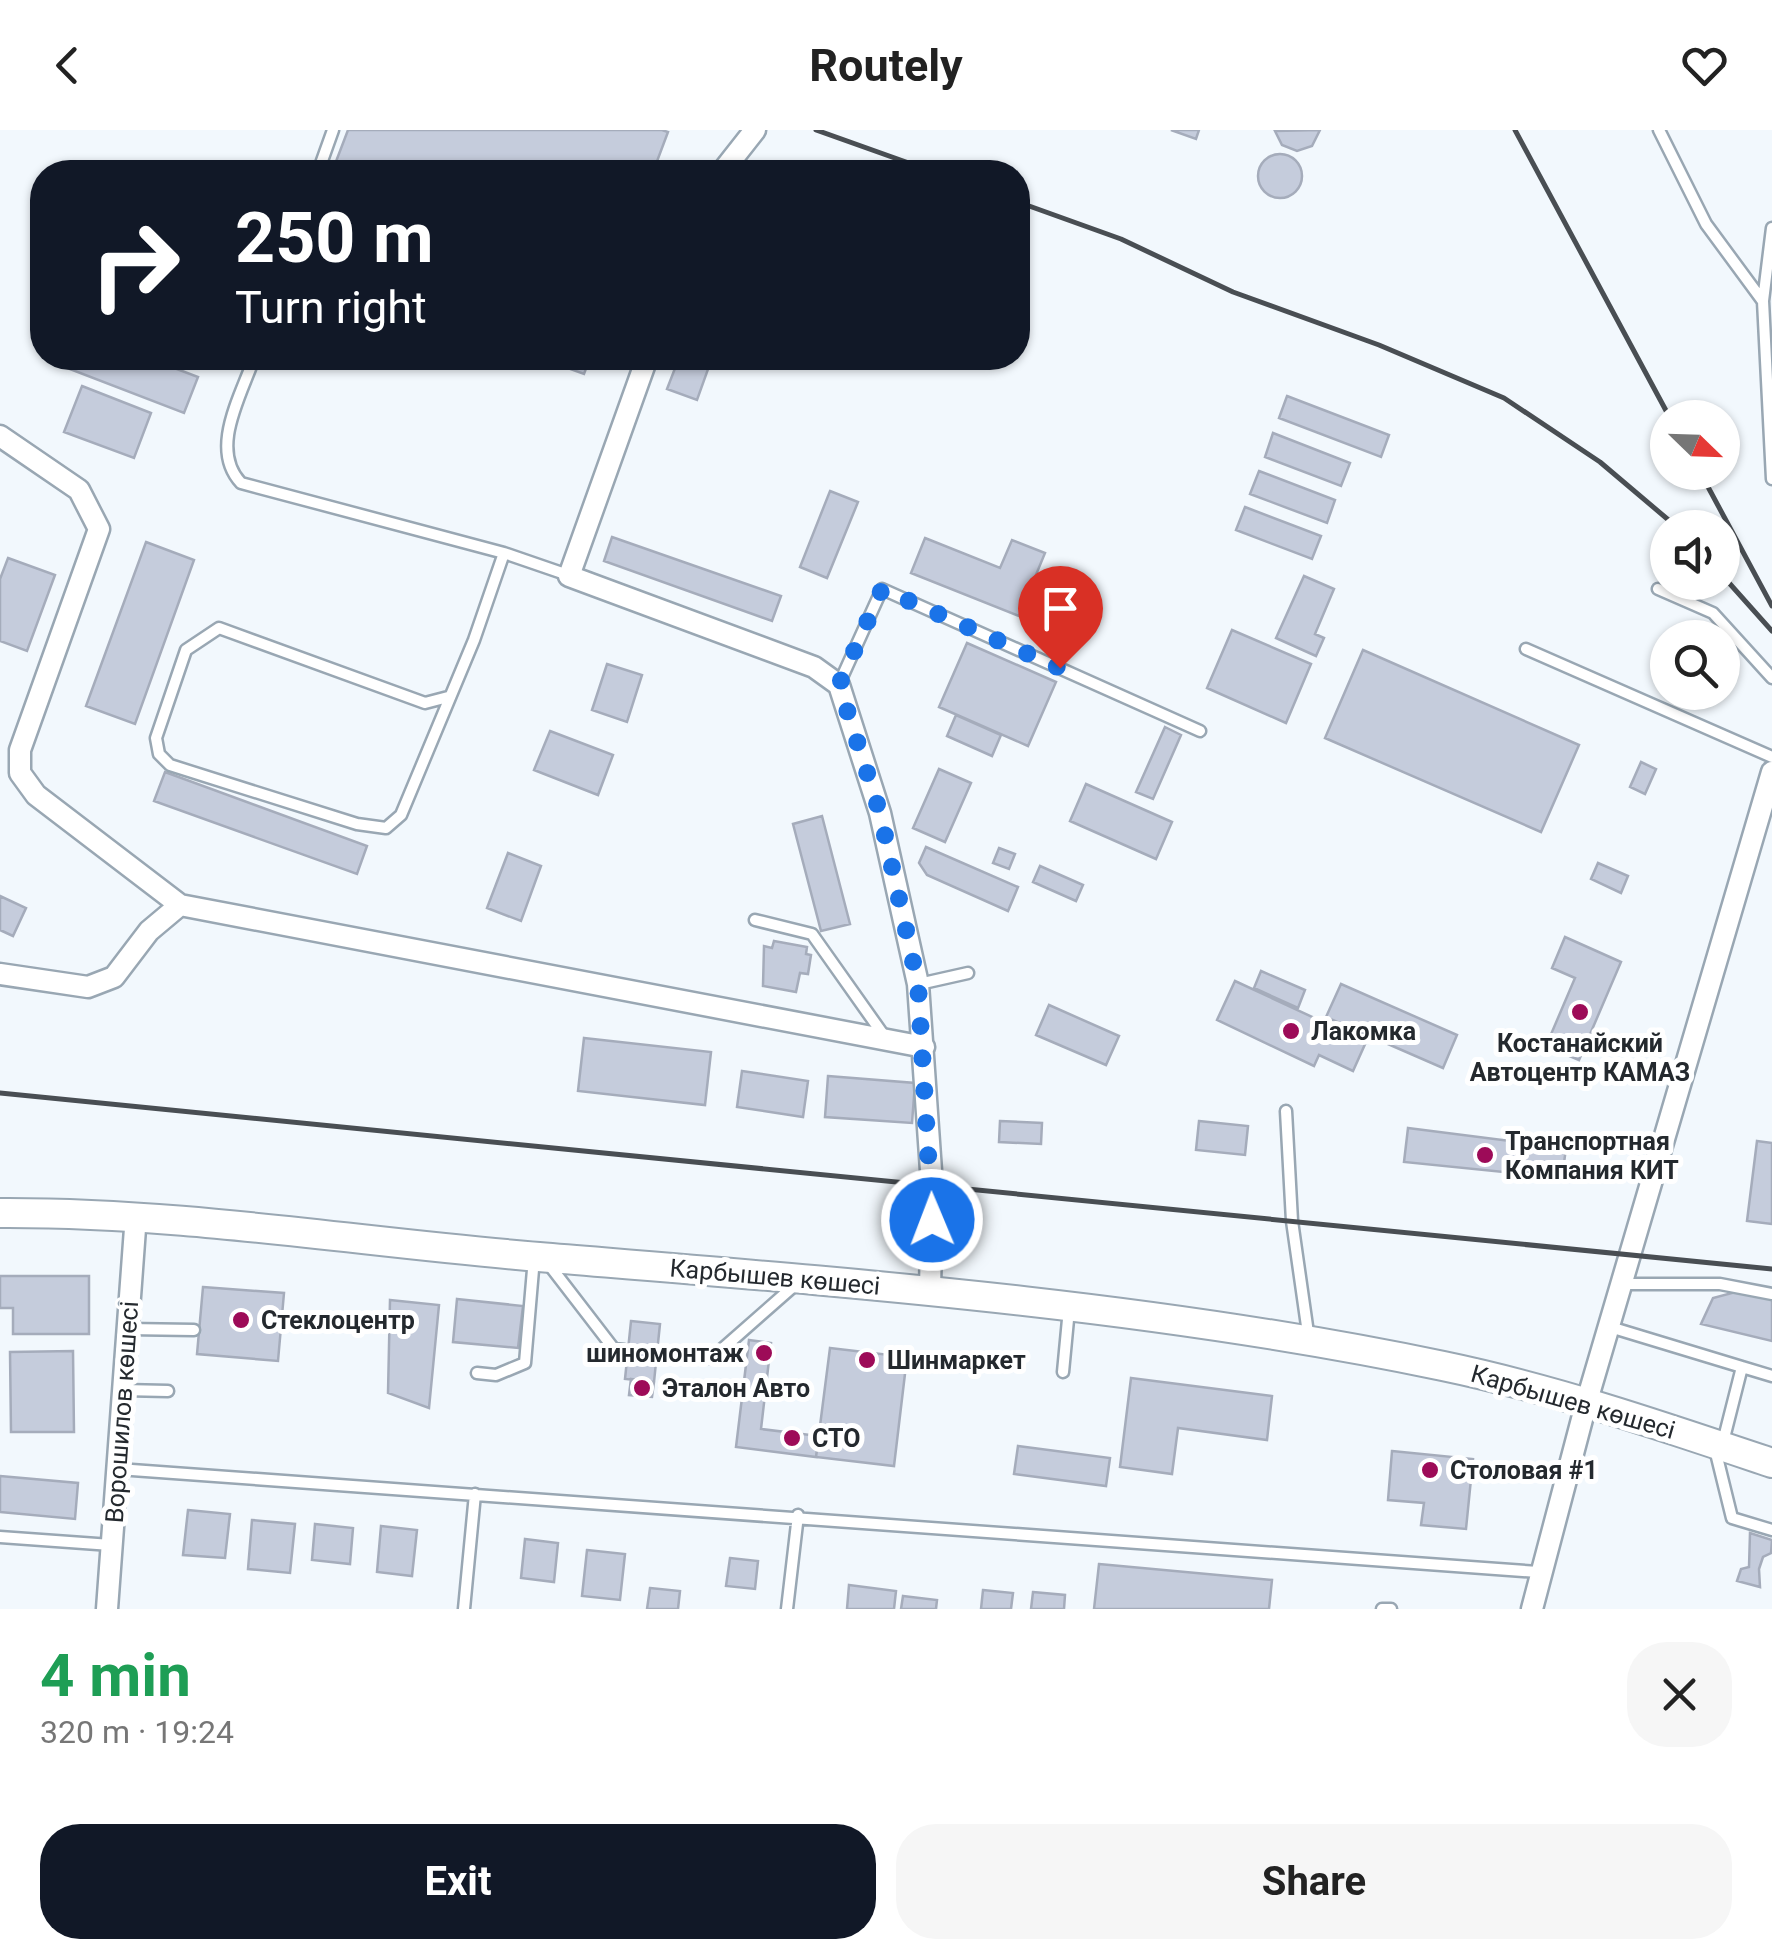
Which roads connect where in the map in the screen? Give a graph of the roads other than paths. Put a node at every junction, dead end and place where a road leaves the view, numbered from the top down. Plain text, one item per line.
1 (333, 130) edge
2 (756, 130) edge
3 (1658, 130) edge
4 (322, 160) edge
5 (732, 160) edge
6 (1772, 228) edge
7 (1762, 301) junction
8 (250, 370) edge
9 (644, 370) edge
10 (0, 436) edge
11 (1772, 479) edge
12 (504, 553) junction
13 (570, 576) junction
14 (1683, 600) edge
15 (1526, 648) dead end
16 (1772, 678) edge
17 (839, 685) junction
18 (448, 697) junction
19 (1200, 731) dead end
20 (1772, 756) edge
21 (1772, 772) edge
22 (180, 905) junction
23 (755, 920) dead end
24 (0, 974) edge
25 (968, 974) dead end
26 (918, 984) junction
27 (888, 1041) junction
28 (924, 1048) junction
29 (1286, 1112) dead end
30 (0, 1213) edge
31 (136, 1215) junction
32 (539, 1257) junction
33 (801, 1280) junction
34 (1623, 1284) junction
35 (930, 1290) junction
36 (1772, 1294) edge
37 (1070, 1308) junction
38 (1610, 1326) junction
39 (128, 1330) junction
40 (194, 1330) dead end
41 (1309, 1341) junction
42 (624, 1350) dead end
43 (660, 1353) dead end
44 (1742, 1368) junction
45 (477, 1372) dead end
46 (1063, 1372) dead end
47 (1772, 1376) edge
48 (123, 1390) junction
49 (168, 1391) dead end
50 (1586, 1404) junction
51 (1718, 1445) junction
52 (1772, 1463) edge
53 (117, 1468) junction
54 (475, 1494) junction
55 (798, 1515) junction
56 (1772, 1530) edge
57 (0, 1537) edge
58 (112, 1546) junction
59 (1538, 1572) junction
60 (107, 1609) edge
61 (464, 1609) edge
62 (787, 1609) edge
63 (1382, 1609) edge
64 (1391, 1609) edge
65 (1532, 1609) edge

1 - 4 lane
2 - 5 street
3 - 7 lane
6 - 7 lane
7 - 11 lane
8 - 12 lane
9 - 13 street
10 - 22 street
12 - 13 lane
12 - 18 lane
13 - 17 street
14 - 16 lane
15 - 20 lane
17 - 19 lane
17 - 26 street
18 - 18 lane
21 - 34 street
22 - 24 street
22 - 27 street
23 - 27 lane
25 - 26 lane
26 - 28 street
27 - 28 street
28 - 35 street
29 - 41 lane
30 - 31 main road, Карбышев көшесі
31 - 32 main road, Карбышев көшесі
31 - 39 street, Ворошилов көшесі
32 - 33 main road, Карбышев көшесі
32 - 42 lane
32 - 45 lane
33 - 35 main road, Карбышев көшесі
33 - 43 lane
34 - 36 lane
34 - 38 street
35 - 37 main road, Карбышев көшесі
37 - 41 main road, Карбышев көшесі
37 - 46 lane
38 - 44 lane
38 - 50 street
39 - 40 lane
39 - 48 street, Ворошилов көшесі
41 - 50 main road, Карбышев көшесі
44 - 47 lane
44 - 51 lane
48 - 49 lane
48 - 53 street, Ворошилов көшесі
50 - 51 main road, Карбышев көшесі
50 - 59 street
51 - 52 main road, Карбышев көшесі
51 - 56 lane
53 - 54 lane
53 - 58 street, Ворошилов көшесі
54 - 55 lane
54 - 61 lane
55 - 59 lane
55 - 62 lane
57 - 58 lane
58 - 60 street, Ворошилов көшесі
59 - 65 street
63 - 64 lane

